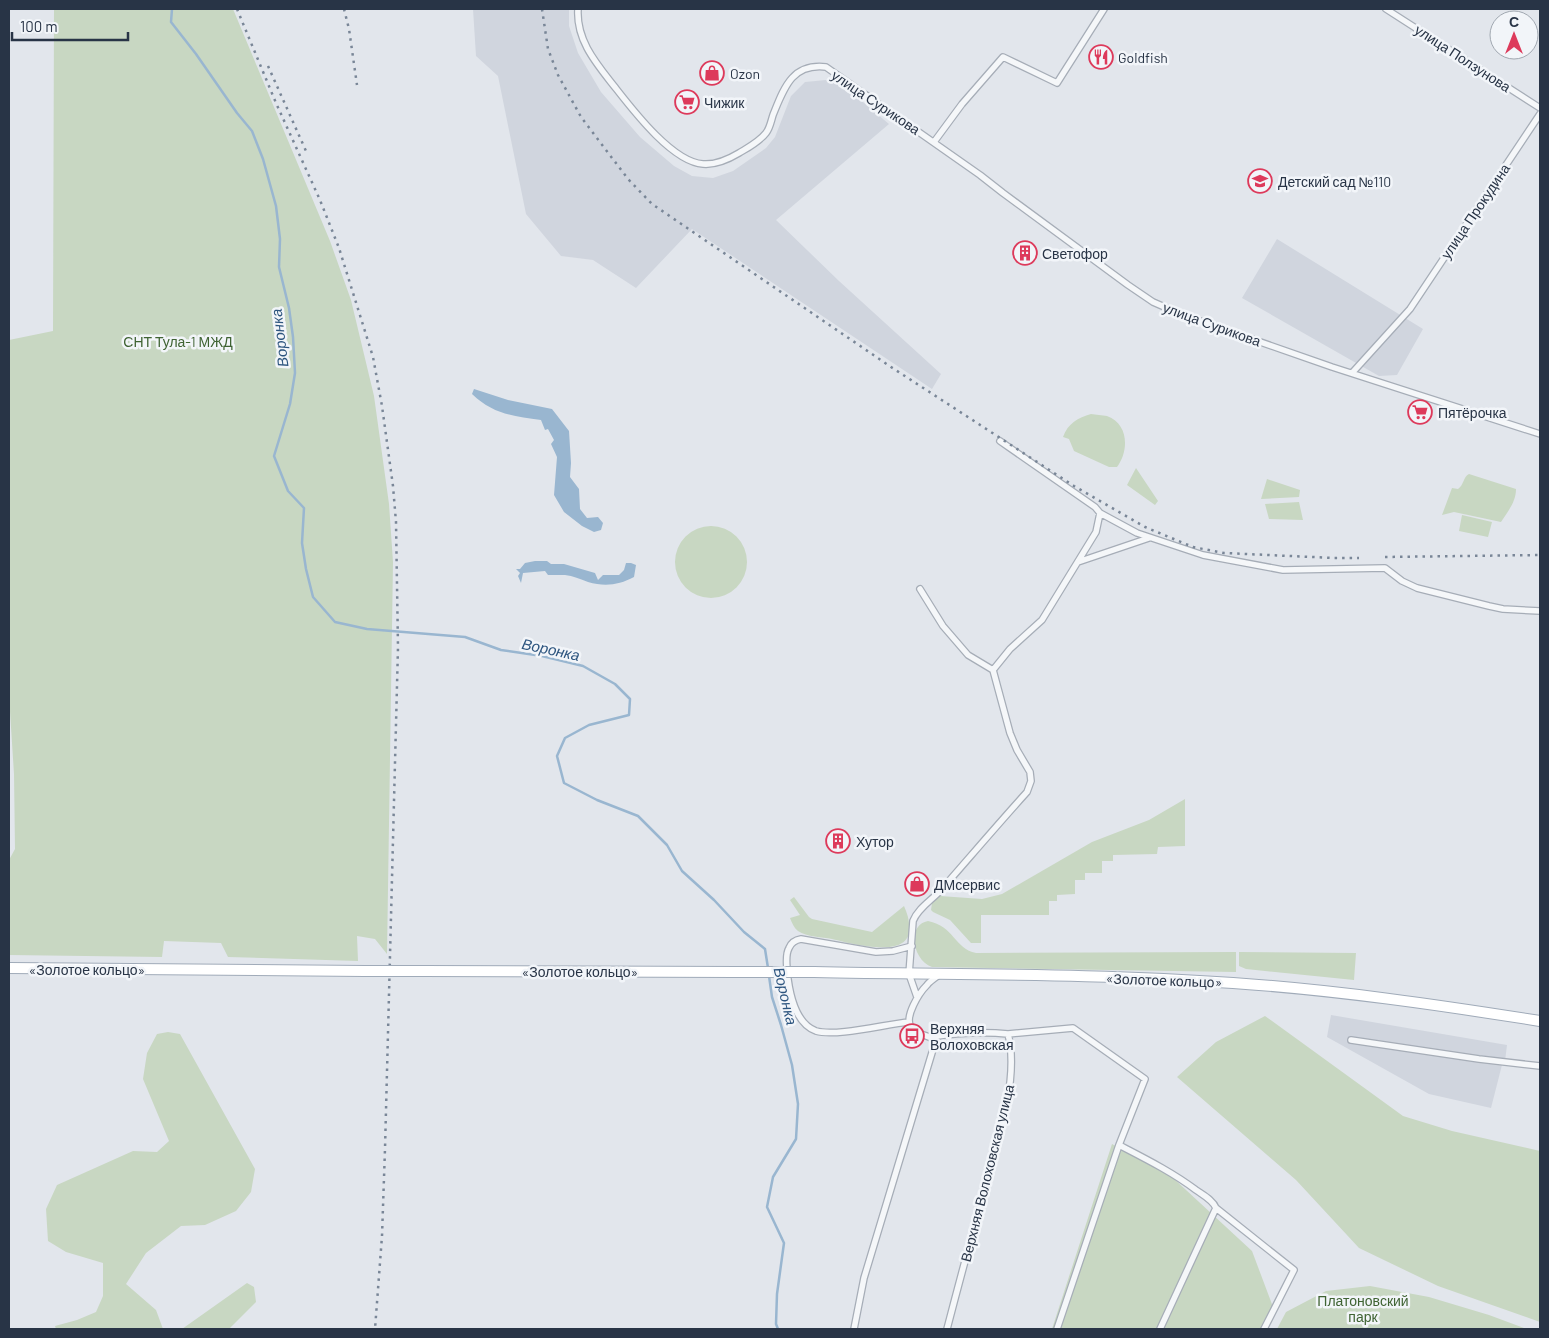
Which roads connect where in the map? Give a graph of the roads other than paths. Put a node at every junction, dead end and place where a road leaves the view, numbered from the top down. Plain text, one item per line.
1 (578, 9) edge
2 (1104, 9) edge
3 (1386, 9) edge
4 (1540, 108) edge
5 (1540, 114) edge
6 (934, 142) junction
7 (1352, 374) junction
8 (1540, 434) edge
9 (1000, 441) dead end
10 (1100, 513) junction
11 (1149, 538) junction
12 (1078, 562) junction
13 (920, 589) dead end
14 (1540, 611) edge
15 (993, 670) junction
16 (912, 946) junction
17 (9, 968) edge
18 (909, 974) junction
19 (940, 974) junction
20 (917, 997) junction
21 (1540, 1021) edge
22 (909, 1022) junction
23 (1008, 1034) junction
24 (929, 1037) junction
25 (1351, 1040) dead end
26 (1540, 1066) edge
27 (1119, 1145) junction
28 (1216, 1208) junction
29 (854, 1329) edge
30 (947, 1329) edge
31 (1057, 1329) edge
32 (1160, 1329) edge
33 (1264, 1329) edge

1 - 6 street, улица Сурикова
2 - 6 street
3 - 4 street, улица Ползунова
5 - 7 street, улица Прокудина
6 - 7 street, улица Сурикова
7 - 8 street, улица Сурикова
9 - 10 street
10 - 11 street
10 - 12 street
11 - 12 street
11 - 14 street
12 - 15 street
13 - 15 street
15 - 16 street
16 - 18 street
16 - 22 street
17 - 18 main road, «Золотое кольцо», bridge
18 - 19 main road, «Золотое кольцо»
18 - 20 street
19 - 20 street
19 - 21 main road, «Золотое кольцо»
20 - 22 street
22 - 24 street
23 - 24 street
23 - 27 street
23 - 30 street, Верхняя Волоховская улица
24 - 29 street
25 - 26 street
27 - 28 street
27 - 31 street
28 - 32 street
28 - 33 street

